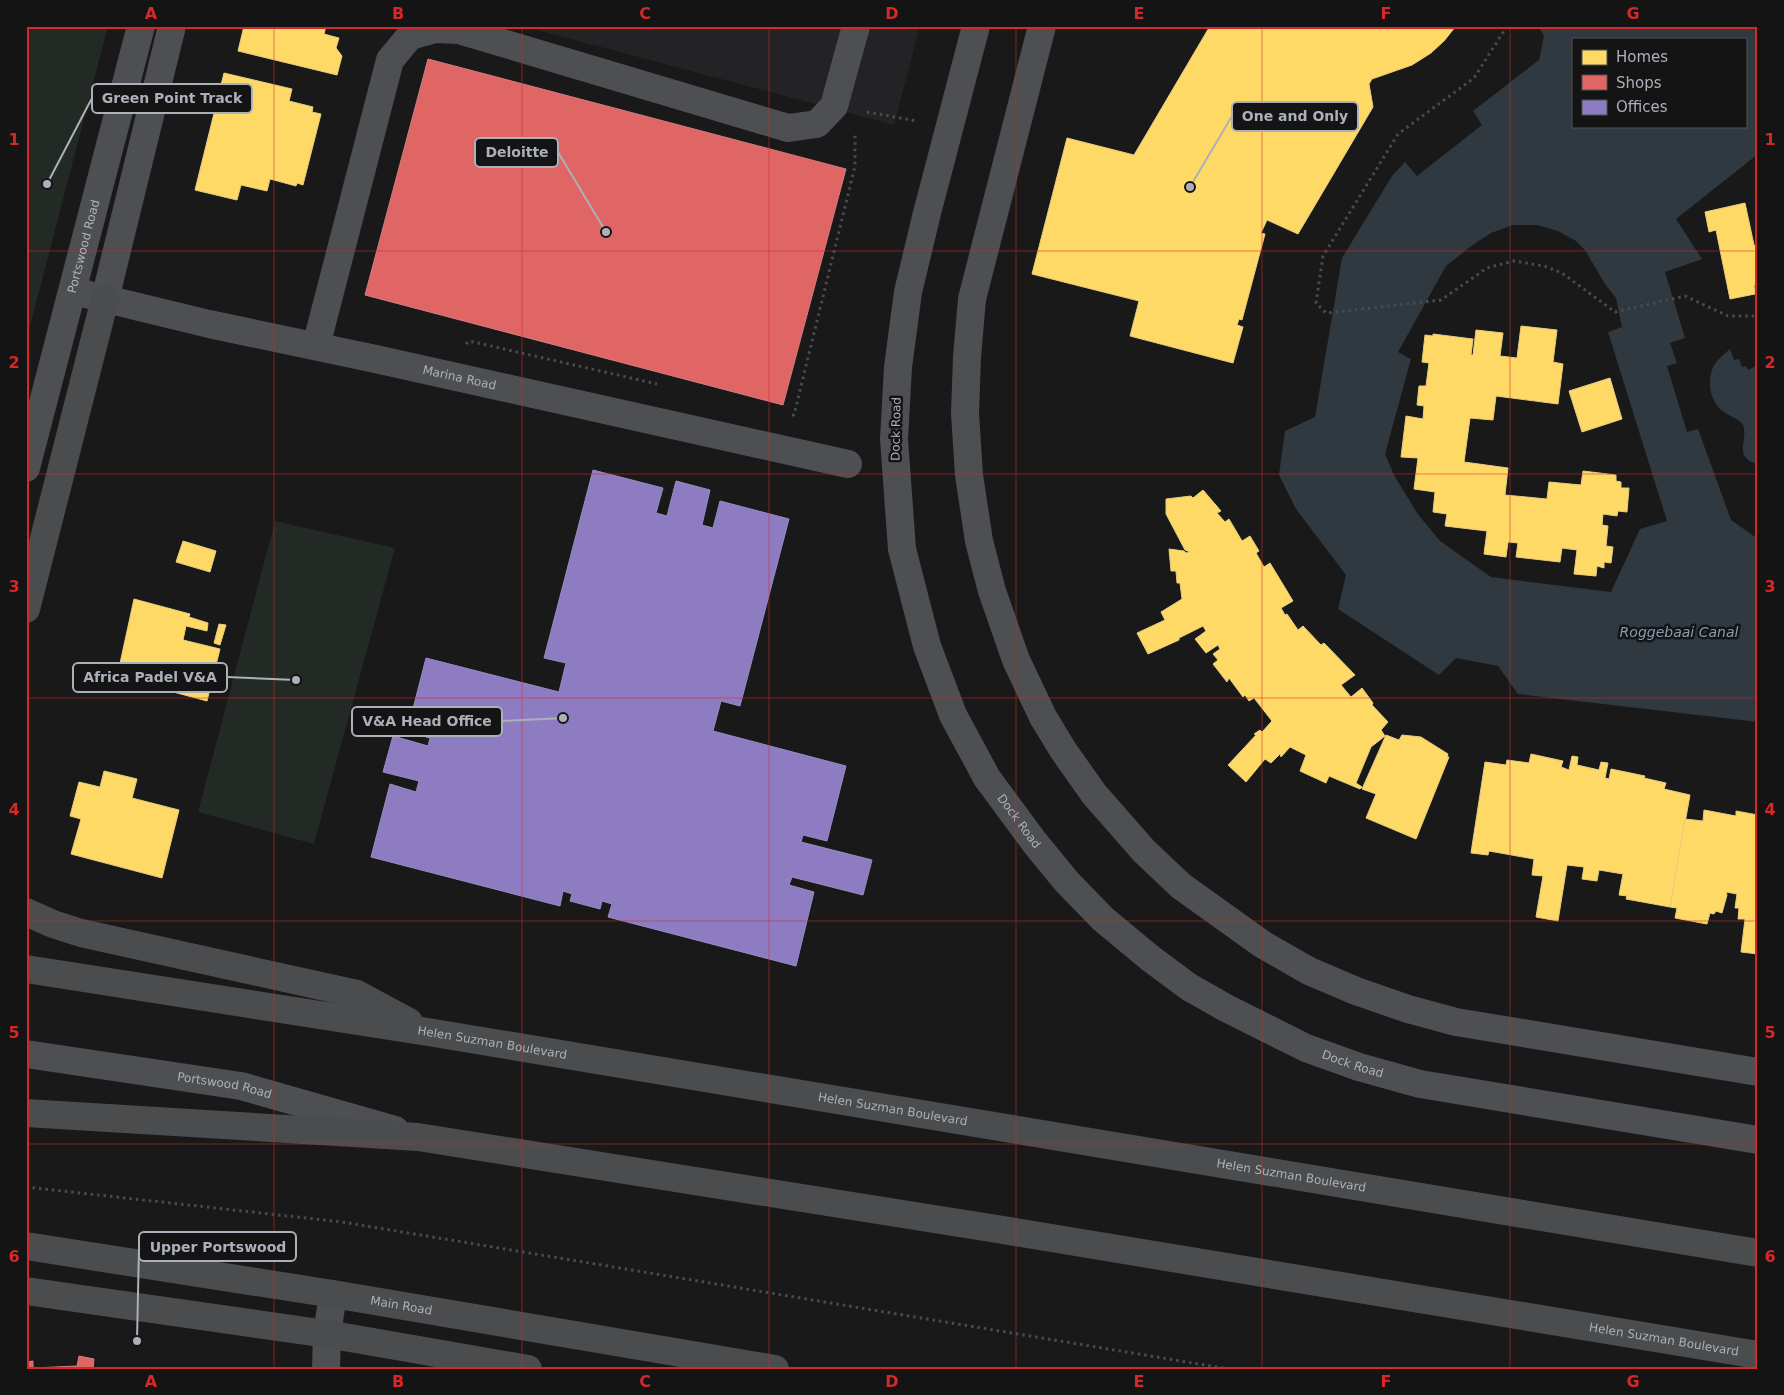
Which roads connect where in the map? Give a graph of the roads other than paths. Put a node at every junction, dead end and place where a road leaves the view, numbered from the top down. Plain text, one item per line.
1 (141, 26) edge
2 (172, 26) edge
3 (856, 26) edge
4 (976, 26) edge
5 (1042, 26) edge
6 (73, 291) junction
7 (104, 299) junction
8 (316, 346) junction
9 (848, 464) dead end
10 (26, 468) edge
11 (26, 609) edge
12 (26, 912) edge
13 (26, 969) edge
14 (428, 1032) junction
15 (26, 1054) edge
16 (1758, 1072) edge
17 (26, 1112) edge
18 (418, 1137) junction
19 (1758, 1140) edge
20 (26, 1246) edge
21 (1758, 1253) edge
22 (26, 1290) edge
23 (333, 1294) junction
24 (327, 1334) junction
25 (1758, 1355) edge
26 (326, 1369) edge
27 (528, 1369) edge
28 (775, 1369) edge

1 - 6 street, Portswood Road
2 - 7 street
3 - 8 street
4 - 19 street, Dock Road
5 - 16 street
6 - 7 street, Marina Road
6 - 10 street, Portswood Road
7 - 8 street, Marina Road
7 - 11 main road
8 - 9 street, Marina Road
12 - 14 main road
13 - 14 main road, Helen Suzman Boulevard
14 - 21 main road, Helen Suzman Boulevard
15 - 18 street, Portswood Road
17 - 18 main road, Helen Suzman Boulevard
18 - 25 main road, Helen Suzman Boulevard
20 - 23 main road, Main Road
22 - 24 main road
23 - 24 street
23 - 28 main road, Main Road
24 - 26 street
24 - 27 main road

